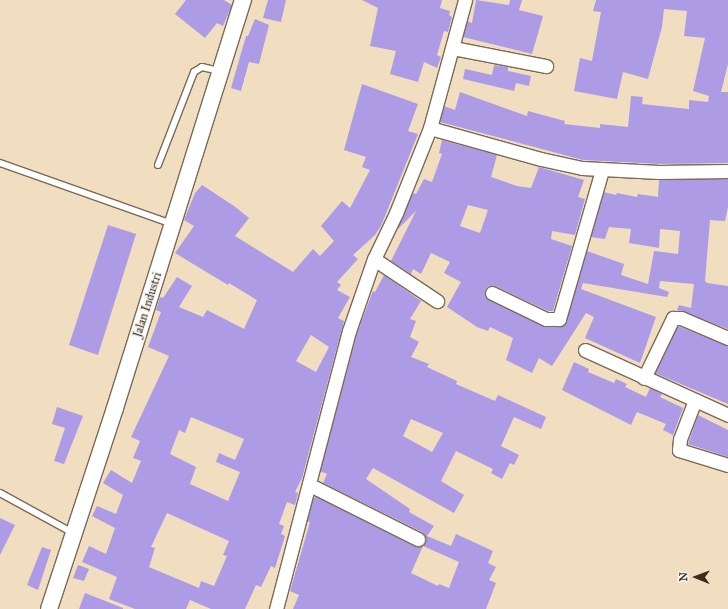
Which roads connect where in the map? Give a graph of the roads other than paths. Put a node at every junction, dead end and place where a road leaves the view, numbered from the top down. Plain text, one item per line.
1 (243, 0) edge
2 (465, 0) edge
3 (453, 48) junction
4 (546, 66) dead end
5 (222, 73) junction
6 (430, 128) junction
7 (0, 163) edge
8 (158, 165) dead end
9 (602, 170) junction
10 (728, 171) edge
11 (173, 224) junction
12 (374, 259) junction
13 (492, 293) dead end
14 (437, 301) dead end
15 (728, 338) edge
16 (585, 350) dead end
17 (644, 378) junction
18 (695, 400) junction
19 (728, 415) edge
20 (728, 465) edge
21 (310, 485) junction
22 (0, 493) edge
23 (72, 533) junction
24 (418, 539) dead end
25 (49, 609) edge
26 (276, 609) edge

1 - 5 street, Jalan Industri
2 - 3 street
3 - 4 street
3 - 6 street
5 - 8 lane
5 - 11 street, Jalan Industri
6 - 9 street
6 - 12 street
7 - 11 lane
9 - 10 street
9 - 13 street
11 - 23 street, Jalan Industri
12 - 14 street
12 - 21 street
15 - 17 street
16 - 17 street
17 - 18 street
18 - 19 street
18 - 20 street
21 - 24 street
21 - 26 street
22 - 23 lane
23 - 25 street, Jalan Industri

